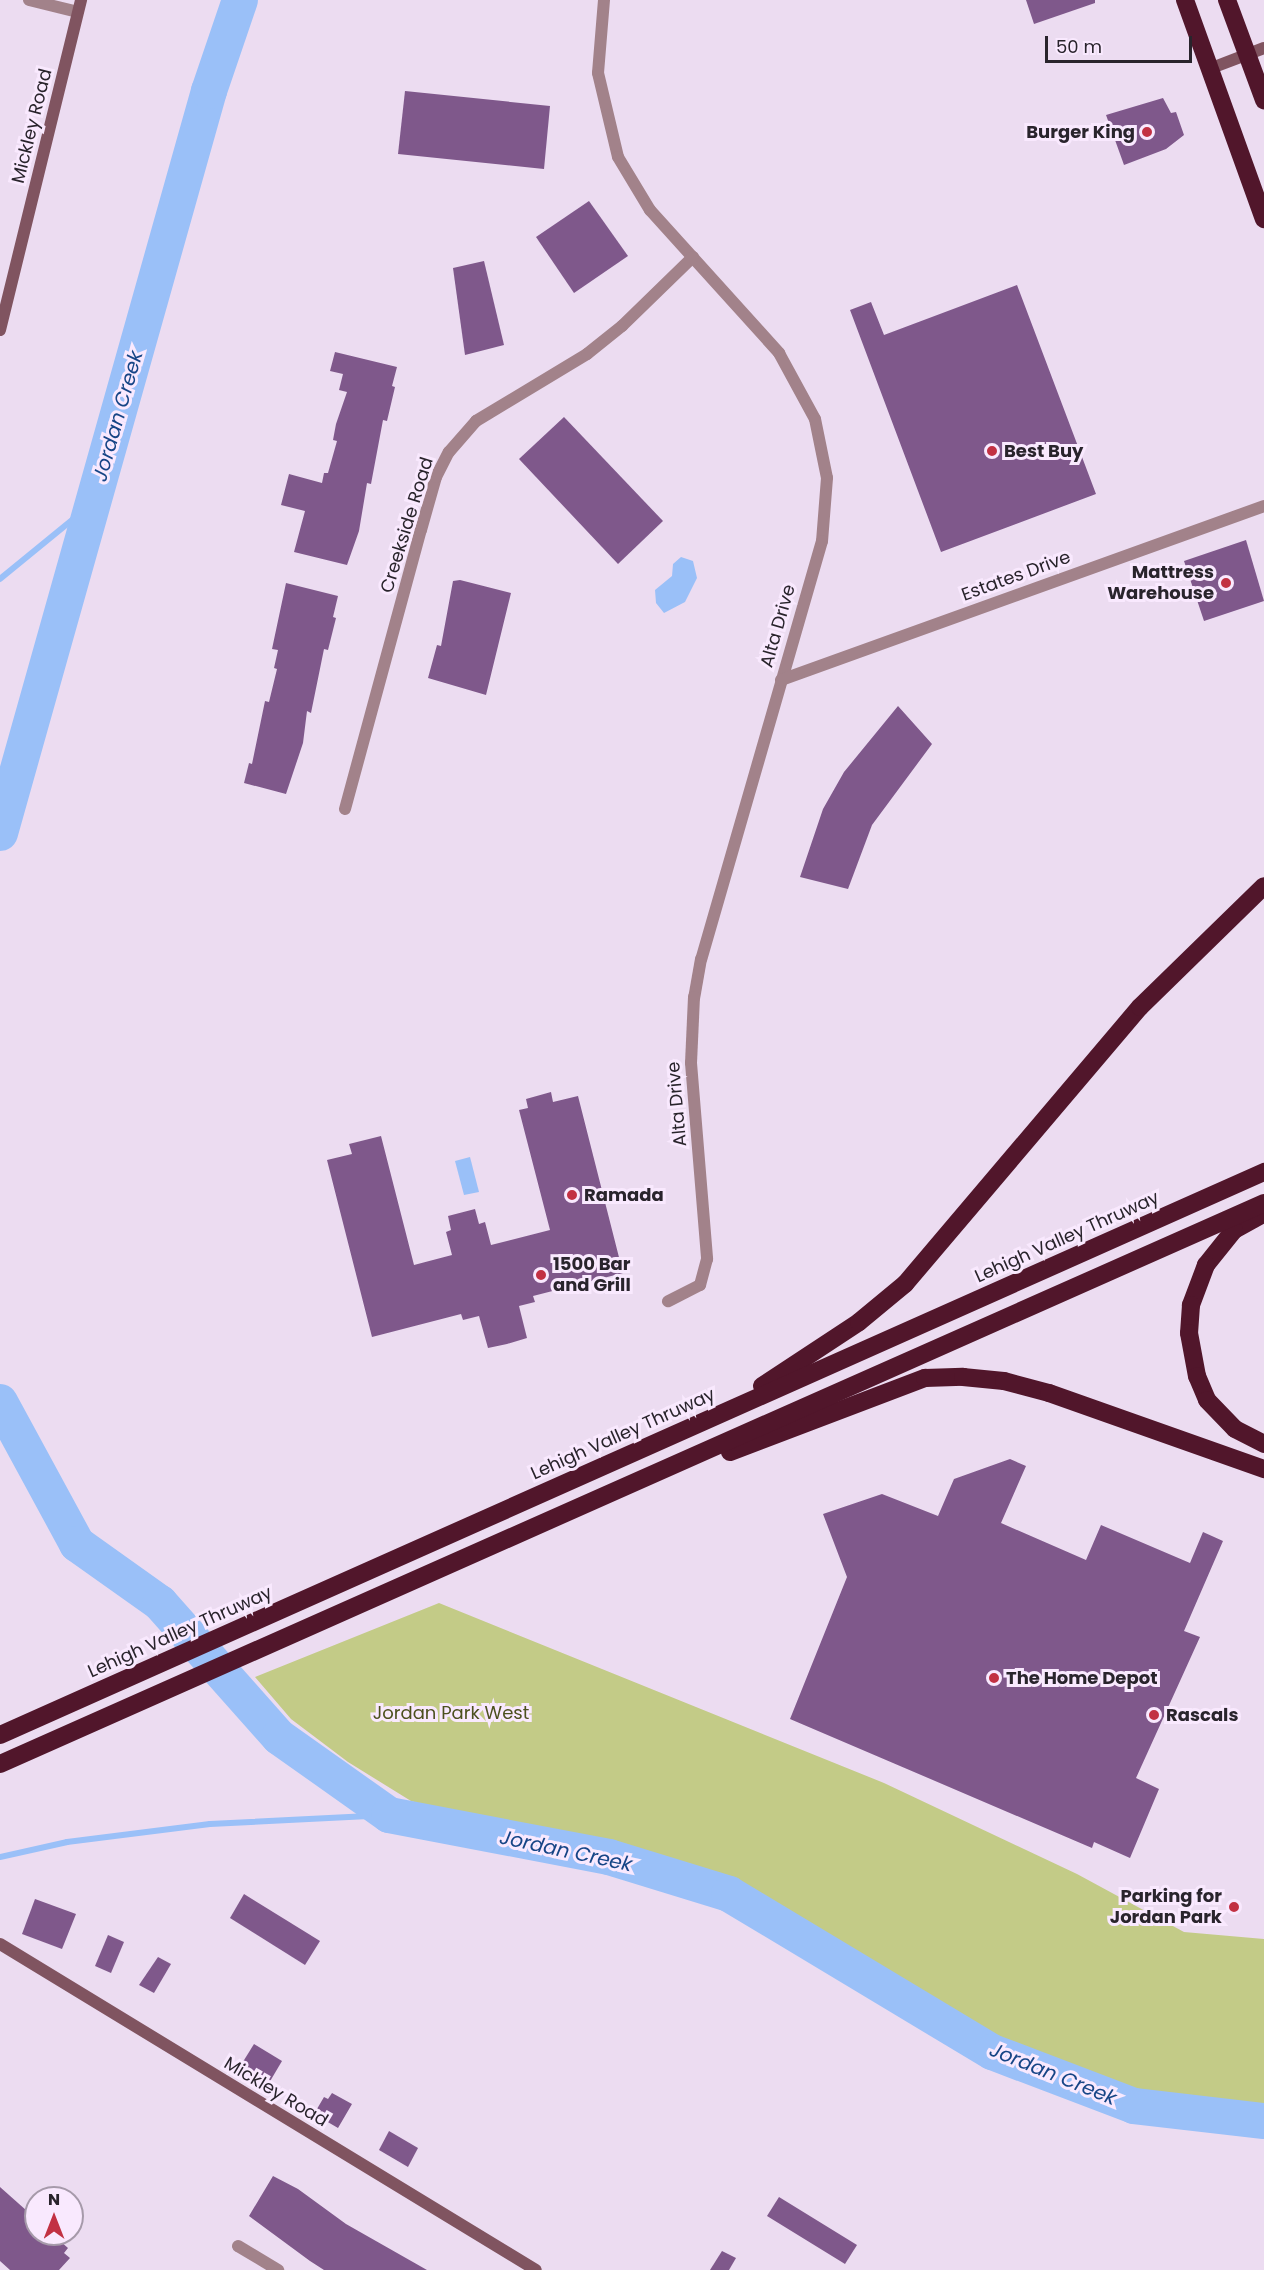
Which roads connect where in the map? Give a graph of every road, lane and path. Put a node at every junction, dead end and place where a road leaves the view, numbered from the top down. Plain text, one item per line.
1 (28, 0) edge
2 (604, 0) edge
3 (1185, 0) edge
4 (1227, 0) edge
5 (79, 6) edge
6 (1256, 51) edge
7 (1209, 69) junction
8 (1264, 100) edge
9 (1264, 219) edge
10 (693, 257) junction
11 (0, 330) edge
12 (1264, 506) edge
13 (781, 680) junction
14 (345, 809) dead end
15 (1264, 886) edge
16 (1264, 1172) edge
17 (1264, 1203) edge
18 (1264, 1213) edge
19 (668, 1301) dead end
20 (719, 1414) junction
21 (1264, 1444) edge
22 (1264, 1469) edge
23 (548, 1520) junction
24 (0, 1735) edge
25 (0, 1764) edge
26 (0, 1944) edge
27 (238, 2246) dead end
28 (278, 2270) edge
29 (536, 2270) edge

1 - 5 street
2 - 10 street, Alta Drive
3 - 7 highway
4 - 6 highway
5 - 11 street, Mickley Road
6 - 7 street
6 - 8 highway
7 - 9 highway
10 - 13 street, Alta Drive
10 - 14 street, Creekside Road
12 - 13 street, Estates Drive
13 - 19 street, Alta Drive
15 - 20 highway
16 - 20 highway, Lehigh Valley Thruway
17 - 23 highway
18 - 21 highway
20 - 24 highway, Lehigh Valley Thruway
22 - 23 highway
23 - 25 highway
26 - 29 street, Mickley Road
27 - 28 street

